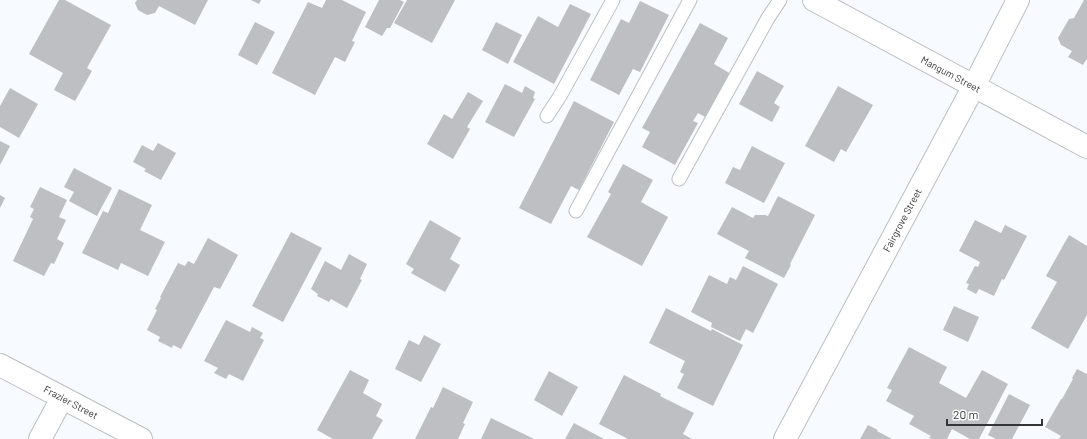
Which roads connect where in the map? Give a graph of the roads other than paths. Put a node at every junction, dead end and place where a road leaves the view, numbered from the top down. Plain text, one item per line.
1 (613, 0) edge
2 (690, 0) edge
3 (780, 0) edge
4 (814, 0) edge
5 (1018, 0) edge
6 (974, 86) junction
7 (547, 116) dead end
8 (1087, 147) edge
9 (679, 179) dead end
10 (576, 211) dead end
11 (0, 365) edge
12 (62, 398) junction
13 (40, 439) edge
14 (141, 439) edge
15 (785, 439) edge

1 - 7 lane
2 - 10 lane
3 - 9 lane
4 - 6 street, Mangum Street
5 - 6 street, Fairgrove Street
6 - 8 street, Mangum Street
6 - 15 street, Fairgrove Street
11 - 12 street, Frazier Street
12 - 13 street
12 - 14 street, Frazier Street

